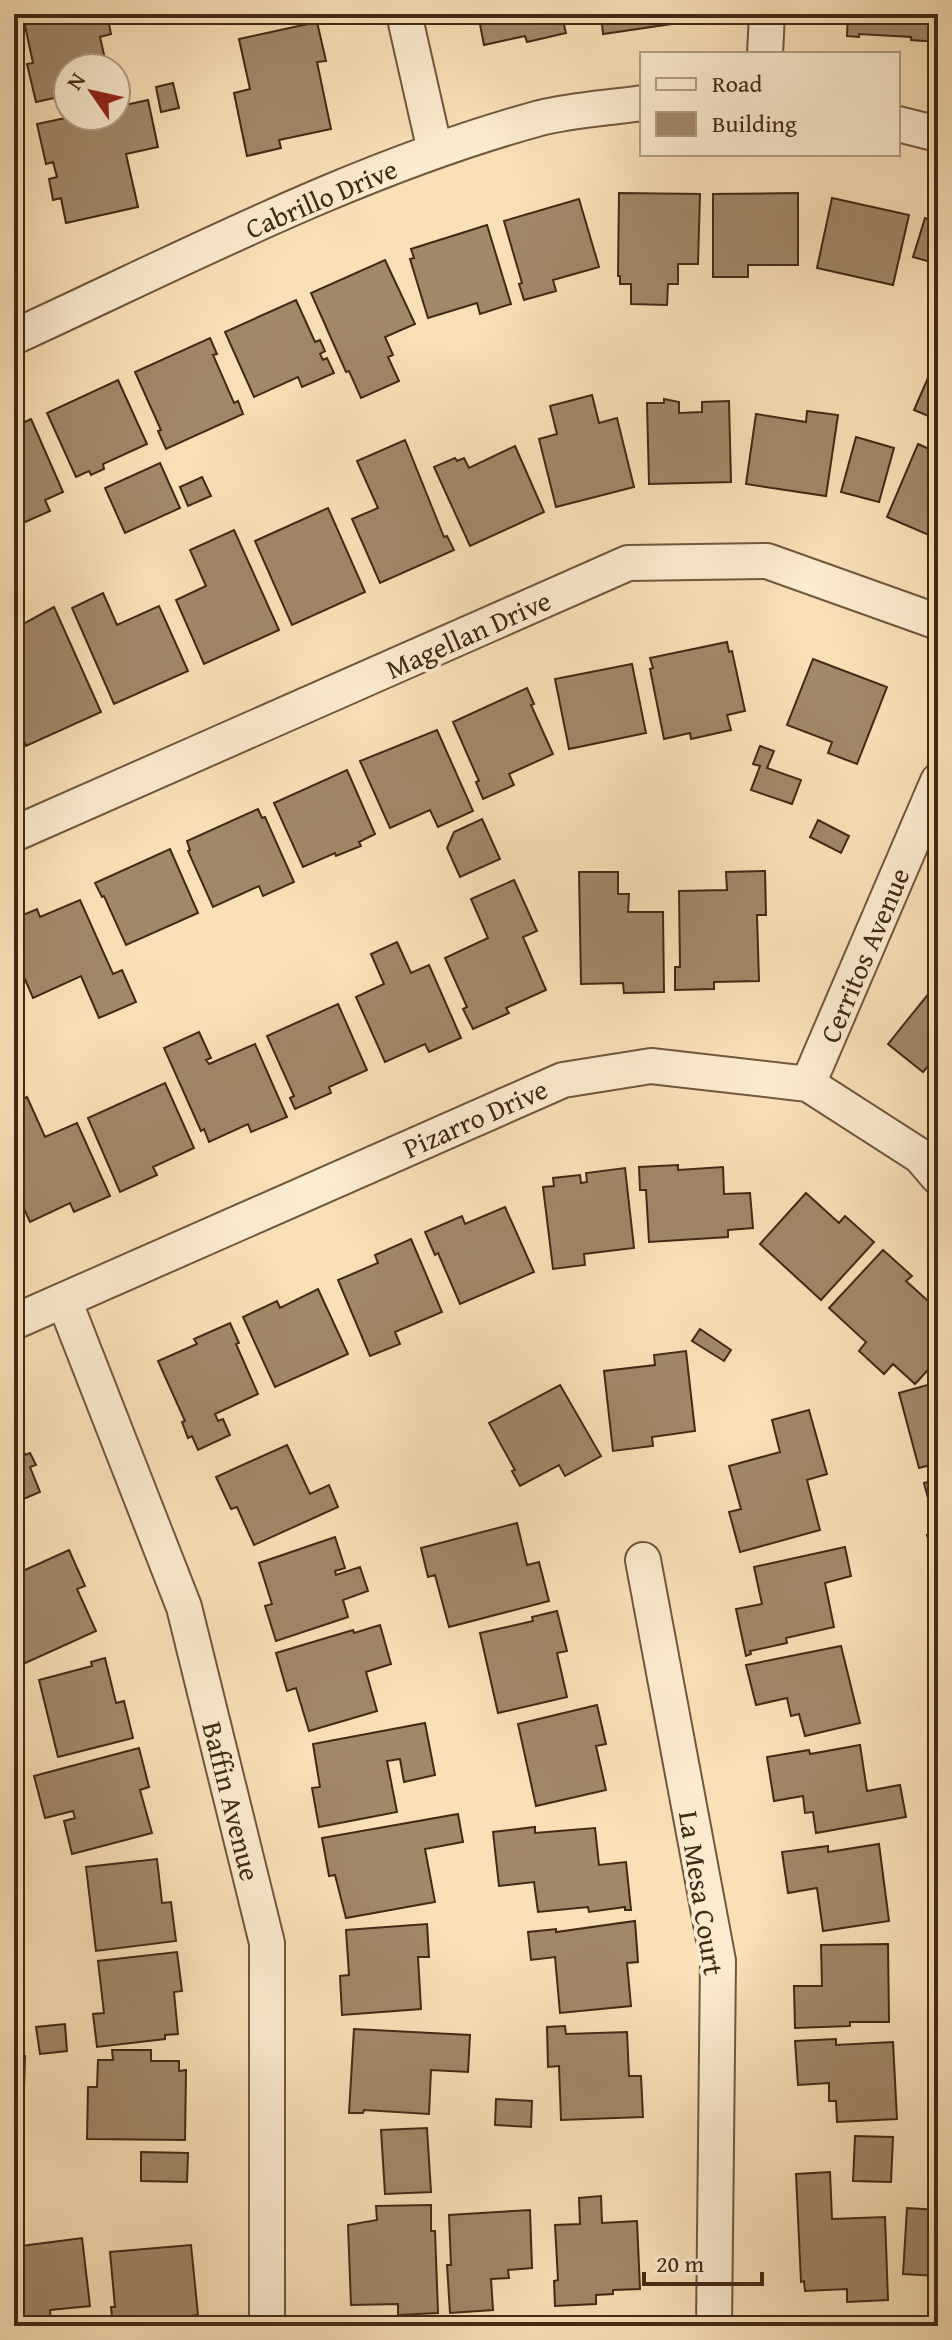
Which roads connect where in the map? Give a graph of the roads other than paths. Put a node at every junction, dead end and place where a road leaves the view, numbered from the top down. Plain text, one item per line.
1 (404, 14) edge
2 (767, 14) edge
3 (765, 52) edge
4 (640, 103) edge
5 (900, 124) edge
6 (938, 134) edge
7 (435, 151) junction
8 (14, 337) edge
9 (938, 622) edge
10 (938, 781) edge
11 (14, 834) edge
12 (808, 1084) junction
13 (938, 1177) edge
14 (64, 1300) junction
15 (14, 1322) edge
16 (643, 1560) dead end
17 (267, 2326) edge
18 (714, 2326) edge

1 - 7 street
2 - 3 street
4 - 7 street, Cabrillo Drive
5 - 6 street
7 - 8 street, Cabrillo Drive
9 - 11 street, Magellan Drive
10 - 12 street, Cerritos Avenue
12 - 13 street, Pizarro Drive
12 - 14 street, Pizarro Drive
14 - 15 street, Pizarro Drive
14 - 17 street, Baffin Avenue
16 - 18 street, La Mesa Court

